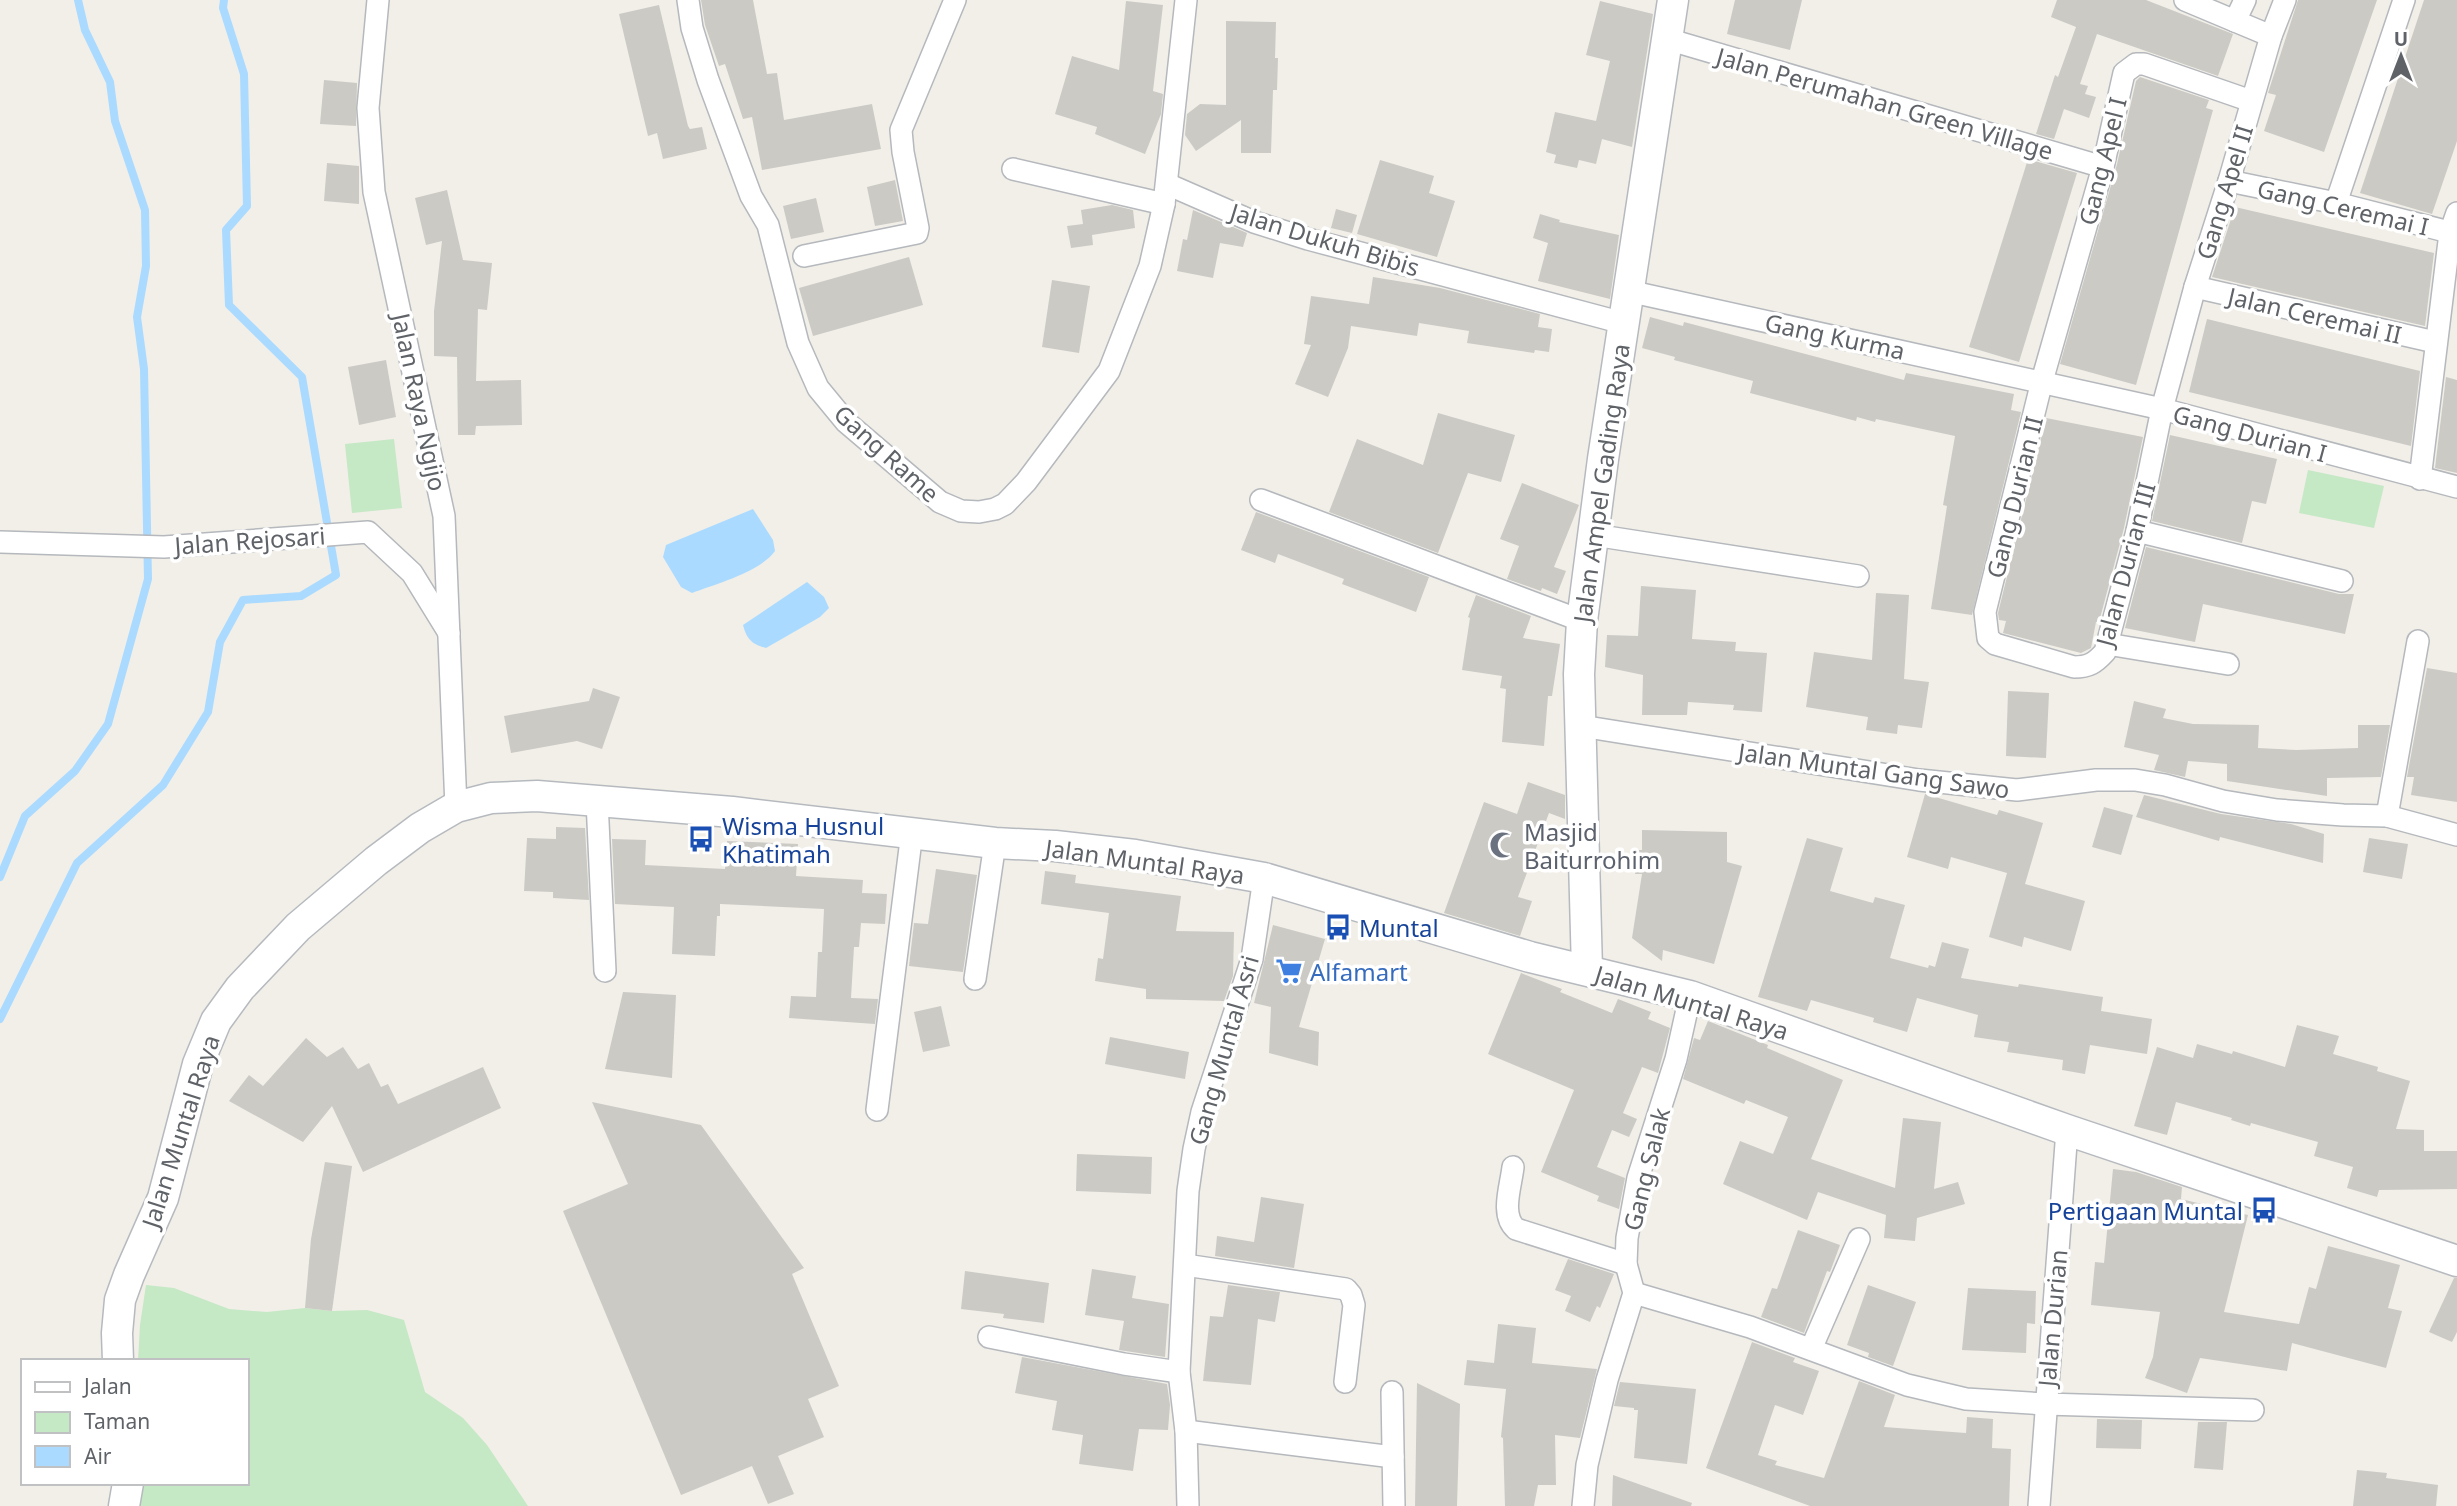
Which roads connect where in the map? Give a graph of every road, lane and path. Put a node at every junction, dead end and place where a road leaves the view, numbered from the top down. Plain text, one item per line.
1 (378, 0) edge
2 (688, 0) edge
3 (955, 0) edge
4 (1186, 0) edge
5 (1672, 0) edge
6 (2185, 0) edge
7 (2245, 0) edge
8 (2285, 0) edge
9 (2403, 0) edge
10 (2235, 21) junction
11 (2272, 36) junction
12 (1667, 38) junction
13 (2251, 101) junction
14 (2103, 167) junction
15 (1013, 169) dead end
16 (2229, 181) junction
17 (1165, 194) junction
18 (2336, 203) junction
19 (2455, 227) edge
20 (804, 256) dead end
21 (2195, 287) junction
22 (1628, 291) junction
23 (1623, 323) junction
24 (2435, 342) junction
25 (2042, 381) junction
26 (2162, 409) junction
27 (2420, 479) junction
28 (2457, 487) edge
29 (1261, 500) dead end
30 (2137, 531) junction
31 (1594, 535) junction
32 (0, 542) edge
33 (1857, 576) dead end
34 (2342, 581) dead end
35 (1985, 612) joint
36 (1582, 621) junction
37 (450, 635) junction
38 (2418, 641) dead end
39 (2107, 644) junction
40 (2228, 664) dead end
41 (1581, 726) junction
42 (597, 801) junction
43 (456, 807) junction
44 (2387, 816) junction
45 (912, 832) junction
46 (2457, 835) edge
47 (995, 843) junction
48 (1264, 878) junction
49 (1587, 970) junction
50 (605, 971) dead end
51 (975, 979) dead end
52 (1690, 996) junction
53 (877, 1110) dead end
54 (2067, 1130) junction
55 (1513, 1167) dead end
56 (1859, 1240) dead end
57 (2457, 1261) edge
58 (1626, 1264) junction
59 (1185, 1265) junction
60 (1634, 1293) junction
61 (989, 1337) dead end
62 (1811, 1349) junction
63 (118, 1359) edge
64 (1179, 1372) junction
65 (1345, 1382) dead end
66 (1392, 1392) dead end
67 (2045, 1405) junction
68 (2253, 1410) dead end
69 (1186, 1432) junction
70 (1393, 1457) junction
71 (128, 1485) edge
72 (124, 1506) edge
73 (1188, 1506) edge
74 (1394, 1506) edge
75 (1583, 1506) edge
76 (2039, 1506) edge

1 - 37 street, Jalan Raya Ngijo
2 - 17 street, Gang Rame
3 - 20 street
4 - 17 street
5 - 12 main road, Jalan Ampel Gading Raya
6 - 10 street
7 - 10 street
8 - 11 street, Gang Apel II
9 - 18 street
10 - 11 street
11 - 13 street, Gang Apel II
12 - 14 street, Jalan Perumahan Green Village
12 - 22 main road, Jalan Ampel Gading Raya
13 - 14 street, Gang Apel I
13 - 16 street, Gang Apel II
14 - 25 street, Gang Apel I
15 - 17 street, Jalan Dukuh Bibis
16 - 18 street, Gang Ceremai I
16 - 21 street, Gang Apel II
17 - 23 street, Jalan Dukuh Bibis
18 - 19 street, Gang Ceremai I
19 - 24 street
21 - 24 street, Jalan Ceremai II
21 - 26 street, Gang Apel II
22 - 23 main road, Jalan Ampel Gading Raya
22 - 25 street, Gang Kurma
23 - 31 main road, Jalan Ampel Gading Raya
24 - 27 street
25 - 26 street, Gang Durian I
25 - 35 street, Gang Durian II
26 - 27 street, Gang Durian I
26 - 30 street, Jalan Durian III
27 - 28 street, Gang Durian I
29 - 36 street
30 - 34 street
30 - 39 street, Jalan Durian III
31 - 33 street
31 - 36 main road, Jalan Ampel Gading Raya
32 - 37 street, Jalan Rejosari
35 - 39 street, Jalan Durian III
36 - 41 main road, Jalan Ampel Gading Raya
37 - 43 street, Jalan Raya Ngijo
38 - 44 street
39 - 40 street
41 - 44 street, Jalan Muntal Gang Sawo
41 - 49 main road, Jalan Ampel Gading Raya
42 - 43 main road, Jalan Muntal Raya
42 - 45 main road, Jalan Muntal Raya
42 - 50 street
43 - 63 main road, Jalan Muntal Raya
44 - 46 street, Jalan Muntal Gang Sawo
45 - 47 main road, Jalan Muntal Raya
45 - 53 street
47 - 48 main road, Jalan Muntal Raya
47 - 51 street
48 - 49 main road, Jalan Muntal Raya
48 - 59 street, Gang Muntal Asri
49 - 52 main road, Jalan Muntal Raya
52 - 54 main road, Jalan Muntal Raya
52 - 58 street, Gang Salak
54 - 57 main road, Jalan Muntal Raya
54 - 67 street, Jalan Durian
55 - 58 street
56 - 62 street
58 - 60 street, Gang Salak
59 - 64 street, Gang Muntal Asri
59 - 65 street
60 - 62 street
60 - 75 street
61 - 64 street
62 - 67 street
64 - 69 street, Gang Muntal Asri
66 - 70 street
67 - 68 street
67 - 76 street, Jalan Durian
69 - 70 street
69 - 73 street, Gang Muntal Asri
70 - 74 street
71 - 72 main road

